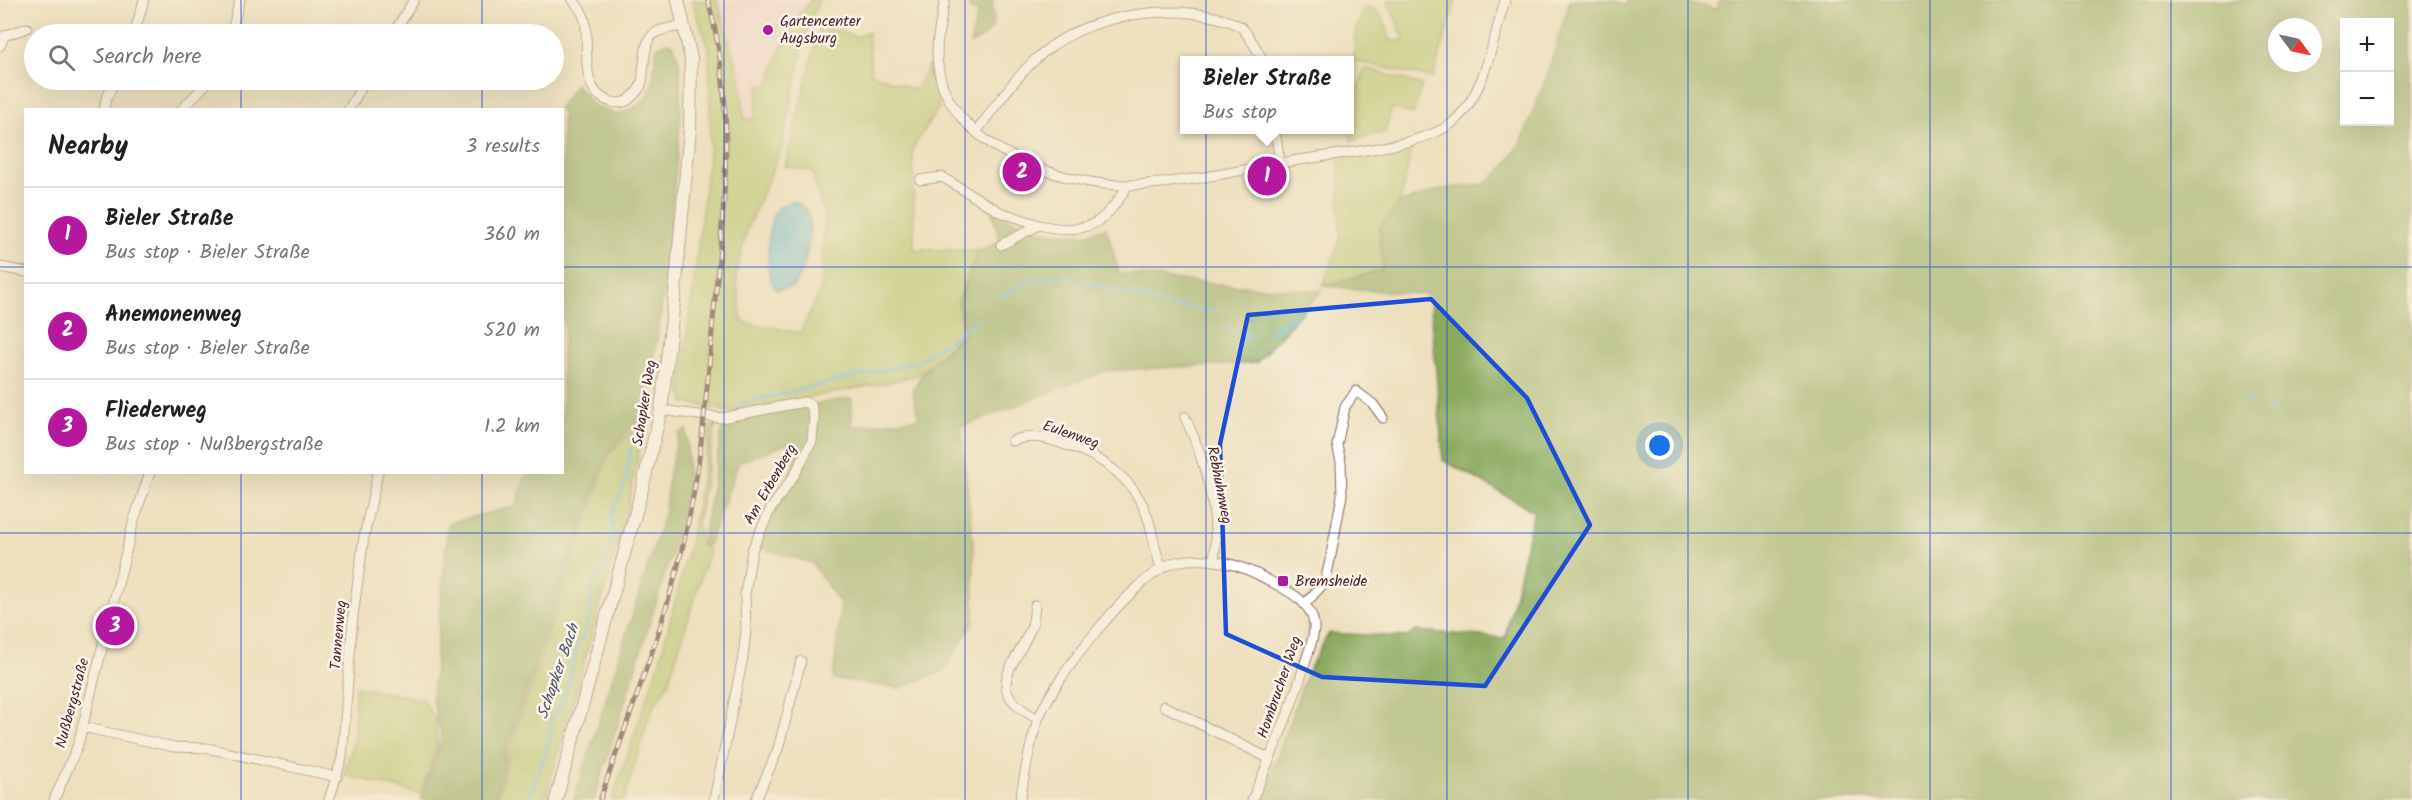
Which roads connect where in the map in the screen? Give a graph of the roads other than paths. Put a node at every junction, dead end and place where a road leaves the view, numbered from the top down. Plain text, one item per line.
1 (144, 0) edge
2 (240, 0) edge
3 (414, 0) edge
4 (573, 0) edge
5 (678, 0) edge
6 (945, 0) edge
7 (1505, 0) edge
8 (1149, 3) dead end
9 (1191, 3) dead end
10 (137, 24) edge
11 (234, 24) edge
12 (399, 24) edge
13 (684, 26) junction
14 (24, 29) edge
15 (0, 46) edge
16 (1261, 56) edge
17 (110, 90) edge
18 (200, 90) edge
19 (360, 90) edge
20 (105, 108) edge
21 (183, 108) edge
22 (349, 108) edge
23 (976, 132) junction
24 (1276, 134) edge
25 (1280, 163) junction
26 (920, 180) dead end
27 (1128, 185) junction
28 (1039, 225) junction
29 (1001, 245) dead end
30 (0, 267) edge
31 (24, 272) edge
32 (661, 410) junction
33 (1185, 417) dead end
34 (1383, 418) dead end
35 (1012, 441) dead end
36 (149, 474) edge
37 (378, 474) edge
38 (1214, 561) junction
39 (1161, 567) junction
40 (1305, 604) junction
41 (1035, 605) dead end
42 (801, 661) dead end
43 (1164, 705) dead end
44 (1038, 719) junction
45 (82, 727) junction
46 (1270, 759) junction
47 (337, 777) junction
48 (54, 800) edge
49 (329, 800) edge
50 (556, 800) edge
51 (714, 800) edge
52 (756, 800) edge
53 (1020, 800) edge
54 (1252, 800) edge

1 - 10 street
2 - 11 street
3 - 12 street
4 - 13 street
5 - 13 street, Schapker Weg
6 - 23 street
7 - 25 street
8 - 23 street
9 - 16 street
13 - 32 street, Schapker Weg
14 - 15 street
17 - 20 street
18 - 21 street
19 - 22 street
23 - 27 street
24 - 25 street
25 - 27 street
26 - 28 street
27 - 28 street
28 - 29 street
30 - 31 street
32 - 50 street, Schapker Weg
32 - 51 street, Am Erbenberg
33 - 38 street, Rebhuhnweg
34 - 40 street
35 - 39 street, Eulenweg
36 - 45 street, Nußbergstraße
37 - 47 street, Tannenweg
38 - 39 street
38 - 40 street
39 - 44 street
40 - 46 street, Hombrucher Weg
41 - 44 street
42 - 52 street
43 - 46 street, Hombrucher Weg
44 - 53 street
45 - 47 street
45 - 48 street, Nußbergstraße
46 - 54 street, Hombrucher Weg
47 - 49 street, Tannenweg

